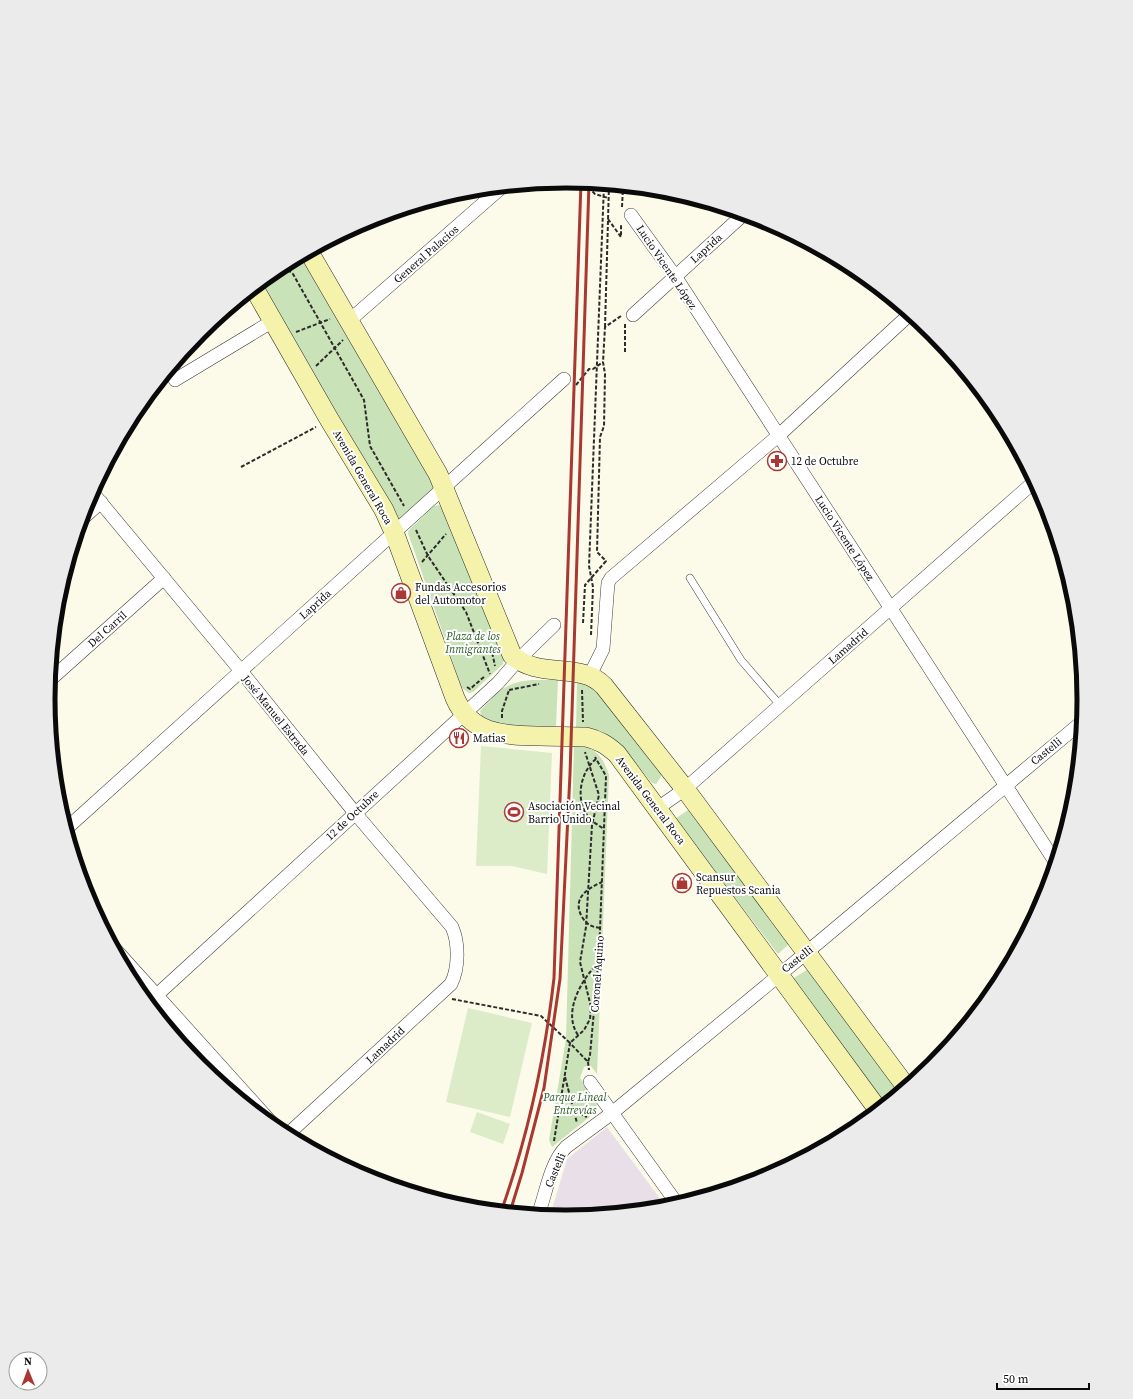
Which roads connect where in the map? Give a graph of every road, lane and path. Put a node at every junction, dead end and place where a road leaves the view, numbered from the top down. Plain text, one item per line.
1 (590, 189) edge
2 (609, 190) edge
3 (496, 193) edge
4 (608, 198) junction
5 (631, 215) dead end
6 (739, 218) edge
7 (311, 257) edge
8 (288, 270) edge
9 (675, 276) junction
10 (257, 293) edge
11 (628, 316) junction
12 (906, 317) edge
13 (273, 321) junction
14 (321, 323) junction
15 (292, 325) dead end
16 (605, 327) junction
17 (296, 332) junction
18 (345, 332) junction
19 (300, 339) dead end
20 (334, 348) junction
21 (625, 353) dead end
22 (312, 359) dead end
23 (603, 362) junction
24 (316, 366) junction
25 (320, 372) dead end
26 (175, 380) dead end
27 (569, 383) joint
28 (329, 419) junction
29 (778, 436) junction
30 (241, 467) dead end
31 (1030, 485) edge
32 (445, 488) junction
33 (97, 497) edge
34 (394, 497) dead end
35 (101, 502) junction
36 (410, 503) dead end
37 (91, 511) edge
38 (408, 513) junction
39 (421, 525) dead end
40 (444, 528) dead end
41 (416, 530) junction
42 (402, 533) junction
43 (446, 534) junction
44 (449, 541) dead end
45 (418, 556) dead end
46 (428, 556) junction
47 (164, 578) junction
48 (690, 578) dead end
49 (891, 608) junction
50 (584, 624) dead end
51 (554, 625) dead end
52 (492, 644) dead end
53 (518, 660) junction
54 (241, 671) junction
55 (489, 672) junction
56 (56, 675) edge
57 (491, 676) dead end
58 (590, 676) junction
59 (463, 684) dead end
60 (780, 705) junction
61 (463, 714) junction
62 (1077, 726) edge
63 (594, 755) dead end
64 (596, 759) junction
65 (1005, 785) junction
66 (685, 789) junction
67 (658, 808) junction
68 (355, 813) junction
69 (71, 825) edge
70 (604, 829) junction
71 (1053, 858) edge
72 (602, 882) junction
73 (600, 928) junction
74 (456, 941) joint
75 (806, 952) junction
76 (599, 962) junction
77 (778, 974) junction
78 (440, 994) junction
79 (152, 999) edge
80 (578, 1035) dead end
81 (570, 1043) junction
82 (565, 1076) junction
83 (590, 1082) dead end
84 (904, 1084) edge
85 (250, 1101) edge
86 (875, 1107) edge
87 (612, 1113) junction
88 (291, 1130) edge
89 (580, 1136) junction
90 (560, 1153) junction
91 (674, 1199) edge
92 (540, 1210) edge

1 - 4 path
2 - 4 path
3 - 18 street, General Palacios
4 - 16 path
5 - 9 street, Lucio Vicente López
6 - 9 street, Laprida
7 - 18 main road
8 - 14 path
9 - 11 street, Laprida
9 - 29 street, Lucio Vicente López
10 - 13 main road, Avenida General Roca
11 - 16 path
11 - 21 path
12 - 29 street
13 - 26 street
13 - 28 main road, Avenida General Roca
14 - 17 path
14 - 18 path
14 - 20 path
15 - 17 path
16 - 23 path
17 - 19 path
18 - 20 path
18 - 32 main road
20 - 24 path
20 - 38 path
22 - 24 path
23 - 27 path
23 - 50 path
24 - 25 path
27 - 32 street, Laprida
28 - 30 path
28 - 42 main road, Avenida General Roca
29 - 49 street, Lucio Vicente López
29 - 58 street
31 - 49 street, Lamadrid
32 - 38 street, Laprida
32 - 53 main road
33 - 35 street, José Manuel Estrada
34 - 38 path
35 - 37 street
35 - 47 street, José Manuel Estrada
36 - 38 path
38 - 41 path
38 - 42 street, Laprida
39 - 41 path
40 - 43 path
41 - 42 path
41 - 46 path
42 - 54 street, Laprida
42 - 61 main road, Avenida General Roca
43 - 44 path
43 - 46 path
45 - 46 path
46 - 55 path
47 - 54 street, José Manuel Estrada
47 - 56 street, Del Carril
48 - 60 lane
49 - 60 street, Lamadrid
49 - 65 street, Lucio Vicente López
51 - 53 street, 12 de Octubre
52 - 55 path
53 - 58 main road
53 - 61 street, 12 de Octubre
54 - 68 street, José Manuel Estrada
54 - 69 street, Laprida
55 - 57 path
55 - 59 path
58 - 66 main road
60 - 66 street, Lamadrid
61 - 67 main road, Avenida General Roca
61 - 68 street, 12 de Octubre
62 - 65 street, Castelli
63 - 64 path, Coronel Aquino
64 - 70 path, Coronel Aquino
64 - 70 path
65 - 71 street, Lucio Vicente López
65 - 75 street, Castelli
66 - 67 street, Lamadrid
66 - 75 main road
67 - 77 main road, Avenida General Roca
68 - 74 street, José Manuel Estrada
68 - 79 street, 12 de Octubre
70 - 72 path, Coronel Aquino
72 - 73 path, Coronel Aquino
72 - 73 path
73 - 76 path, Coronel Aquino
74 - 78 street, Lamadrid
75 - 77 street, Castelli
75 - 84 main road
76 - 80 path
76 - 81 path, Coronel Aquino
77 - 86 main road, Avenida General Roca
77 - 87 street, Castelli
78 - 81 path
78 - 88 street, Lamadrid
79 - 85 street
81 - 82 path
82 - 89 path
82 - 90 path
83 - 87 street
87 - 89 street, Castelli
87 - 91 street
89 - 90 street, Castelli
90 - 92 street, Castelli

